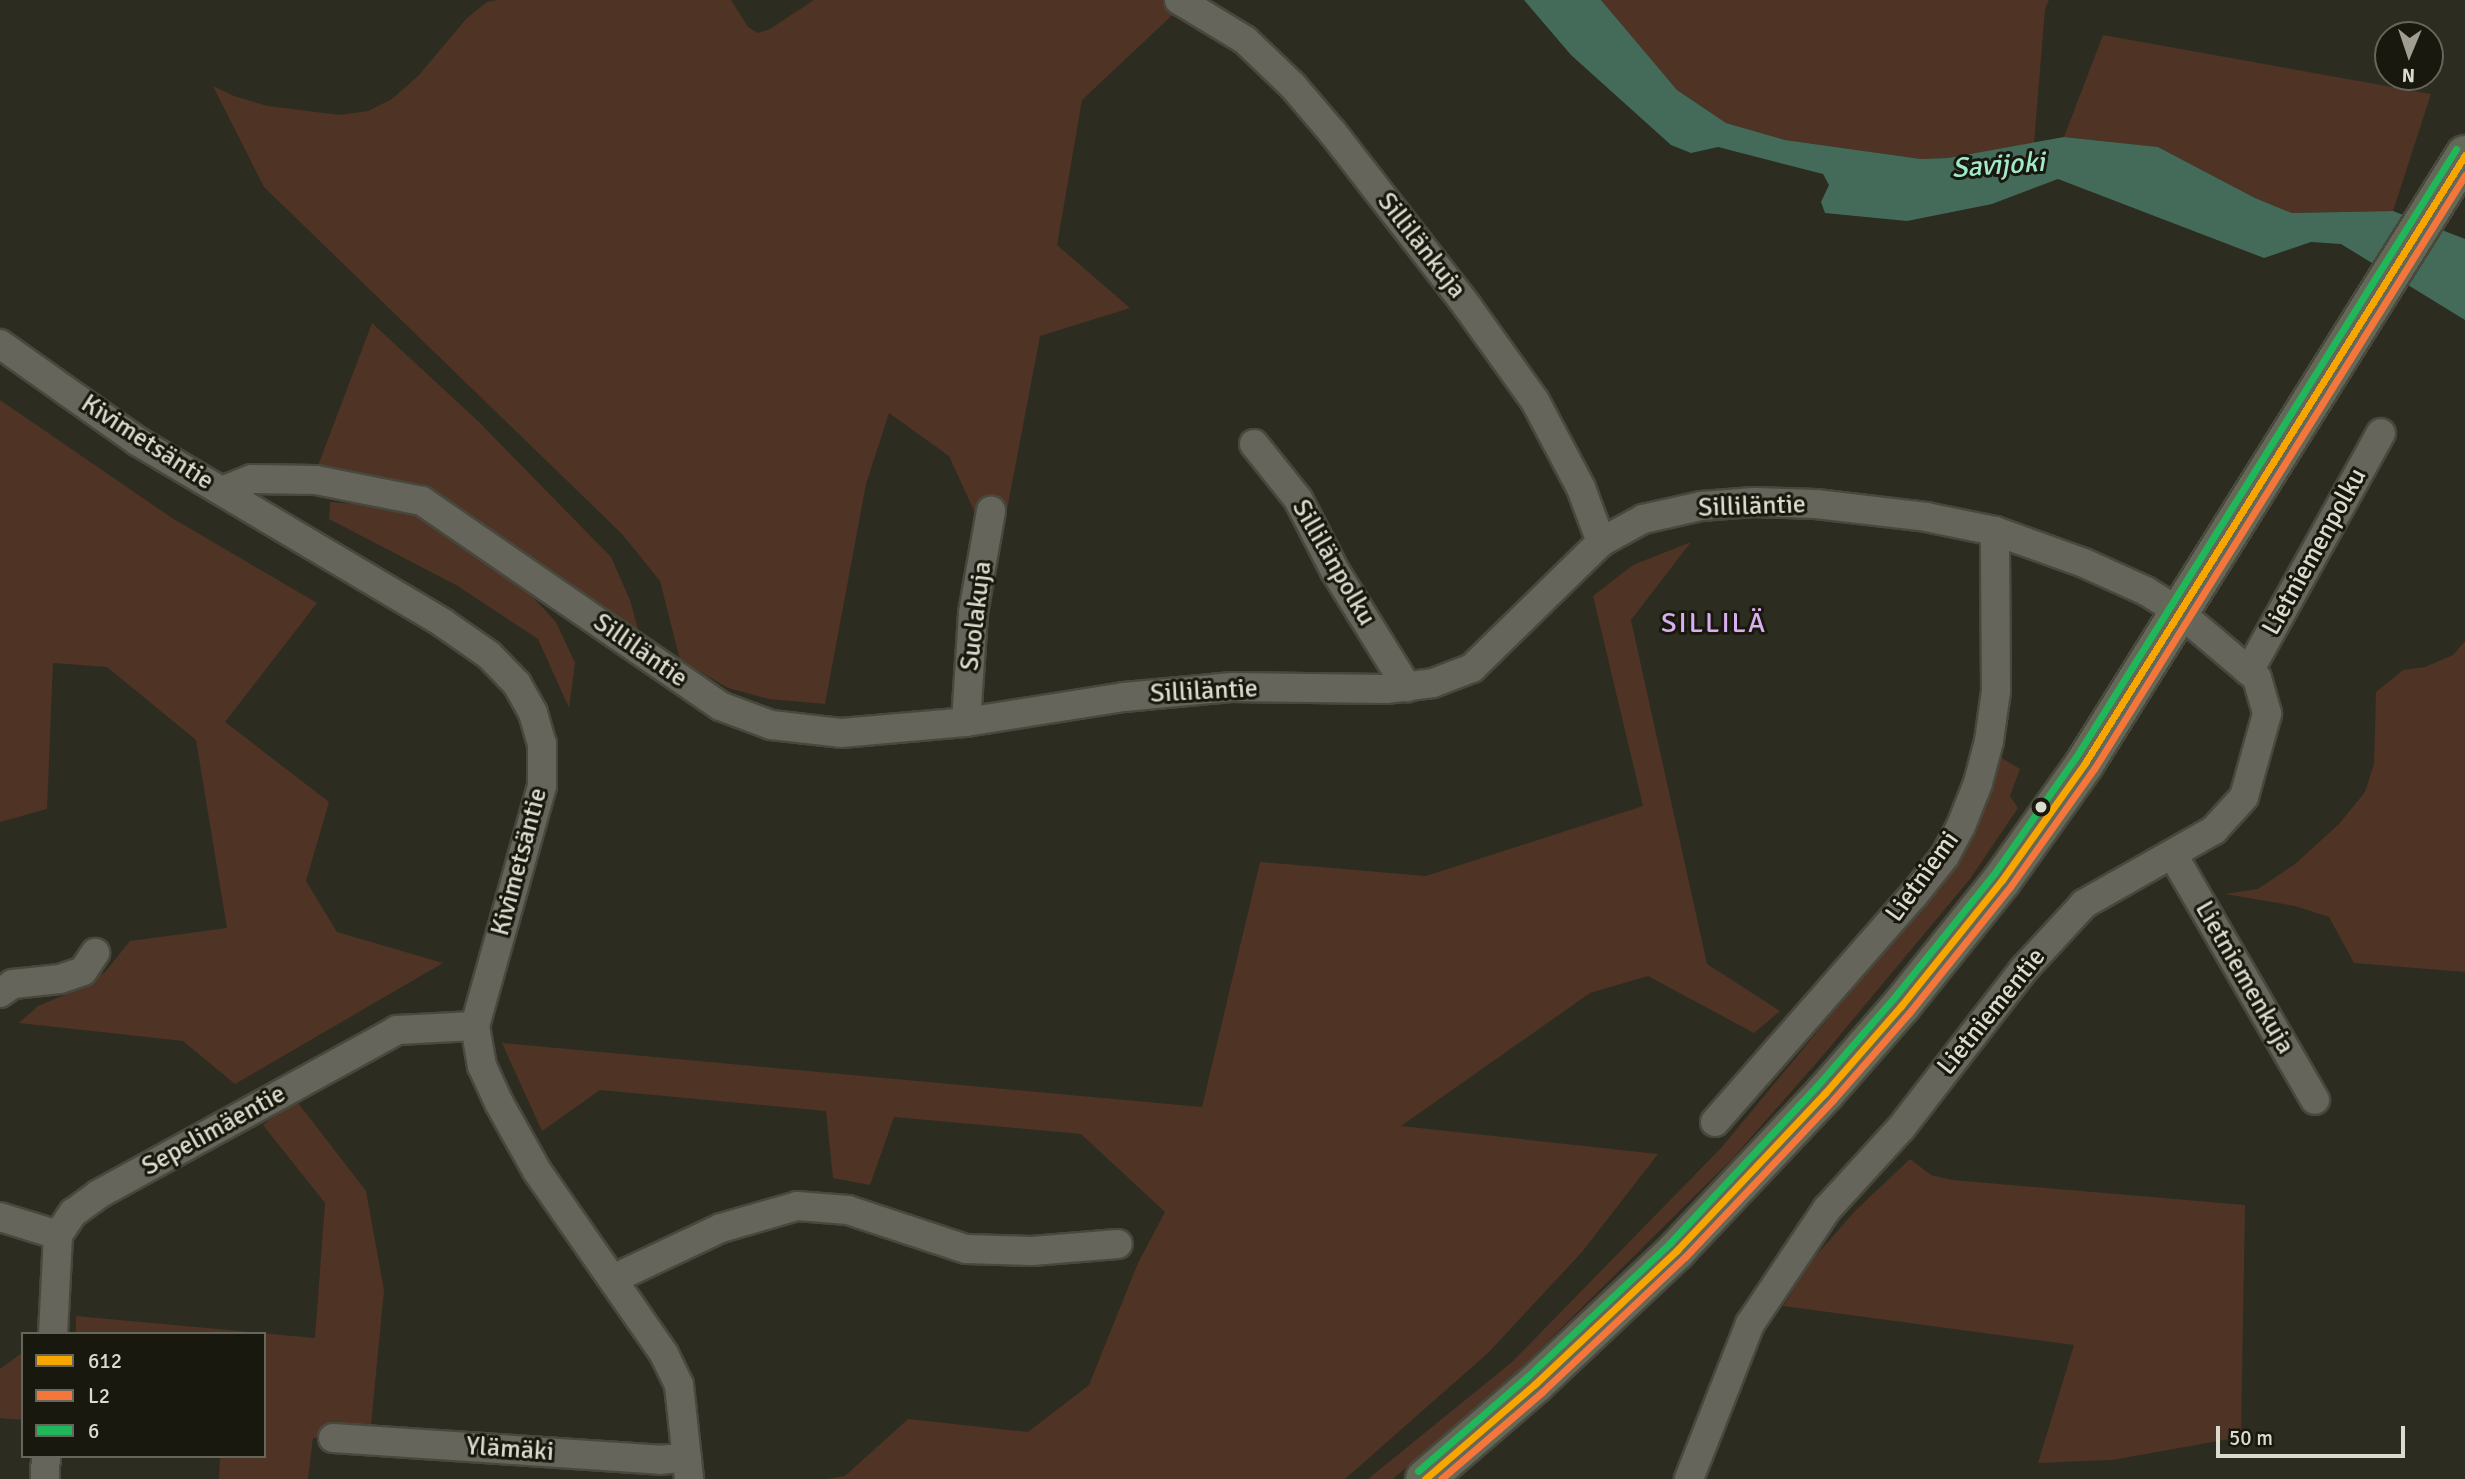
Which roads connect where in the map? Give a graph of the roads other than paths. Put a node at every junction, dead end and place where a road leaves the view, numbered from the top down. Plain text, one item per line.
1 (1179, 0) edge
2 (2462, 160) edge
3 (0, 344) edge
4 (2381, 433) dead end
5 (1254, 444) dead end
6 (222, 491) junction
7 (991, 511) dead end
8 (1995, 531) junction
9 (1601, 542) junction
10 (2179, 612) junction
11 (2249, 671) junction
12 (1407, 687) junction
13 (966, 722) junction
14 (2173, 855) junction
15 (95, 954) dead end
16 (0, 993) edge
17 (475, 1026) junction
18 (2315, 1100) dead end
19 (1715, 1122) dead end
20 (0, 1217) edge
21 (58, 1235) junction
22 (1118, 1244) dead end
23 (613, 1279) junction
24 (53, 1332) edge
25 (333, 1438) dead end
26 (46, 1458) edge
27 (688, 1468) edge
28 (45, 1479) edge
29 (1425, 1479) edge
30 (1689, 1479) edge

1 - 9 street, Sillilänkuja
2 - 10 highway
3 - 6 street, Kivimetsäntie
4 - 11 street, Lietniemenpolku
5 - 12 street, Sillilänpolku
6 - 13 street, Silliläntie
6 - 17 street, Kivimetsäntie
7 - 13 street, Suolakuja
8 - 9 street, Silliläntie
8 - 10 street, Silliläntie
8 - 19 street, Lietniemi
9 - 12 street, Silliläntie
10 - 11 street, Lietniementie
10 - 29 highway
11 - 14 street, Lietniementie
12 - 13 street, Silliläntie
14 - 18 street, Lietniemenkuja
14 - 30 street, Lietniementie
15 - 16 street
17 - 21 street, Sepelimäentie
17 - 23 street, Kivimetsäntie
20 - 21 street
21 - 24 street
22 - 23 street
23 - 27 street, Kivimetsäntie
25 - 27 street, Ylämäki
26 - 28 street

